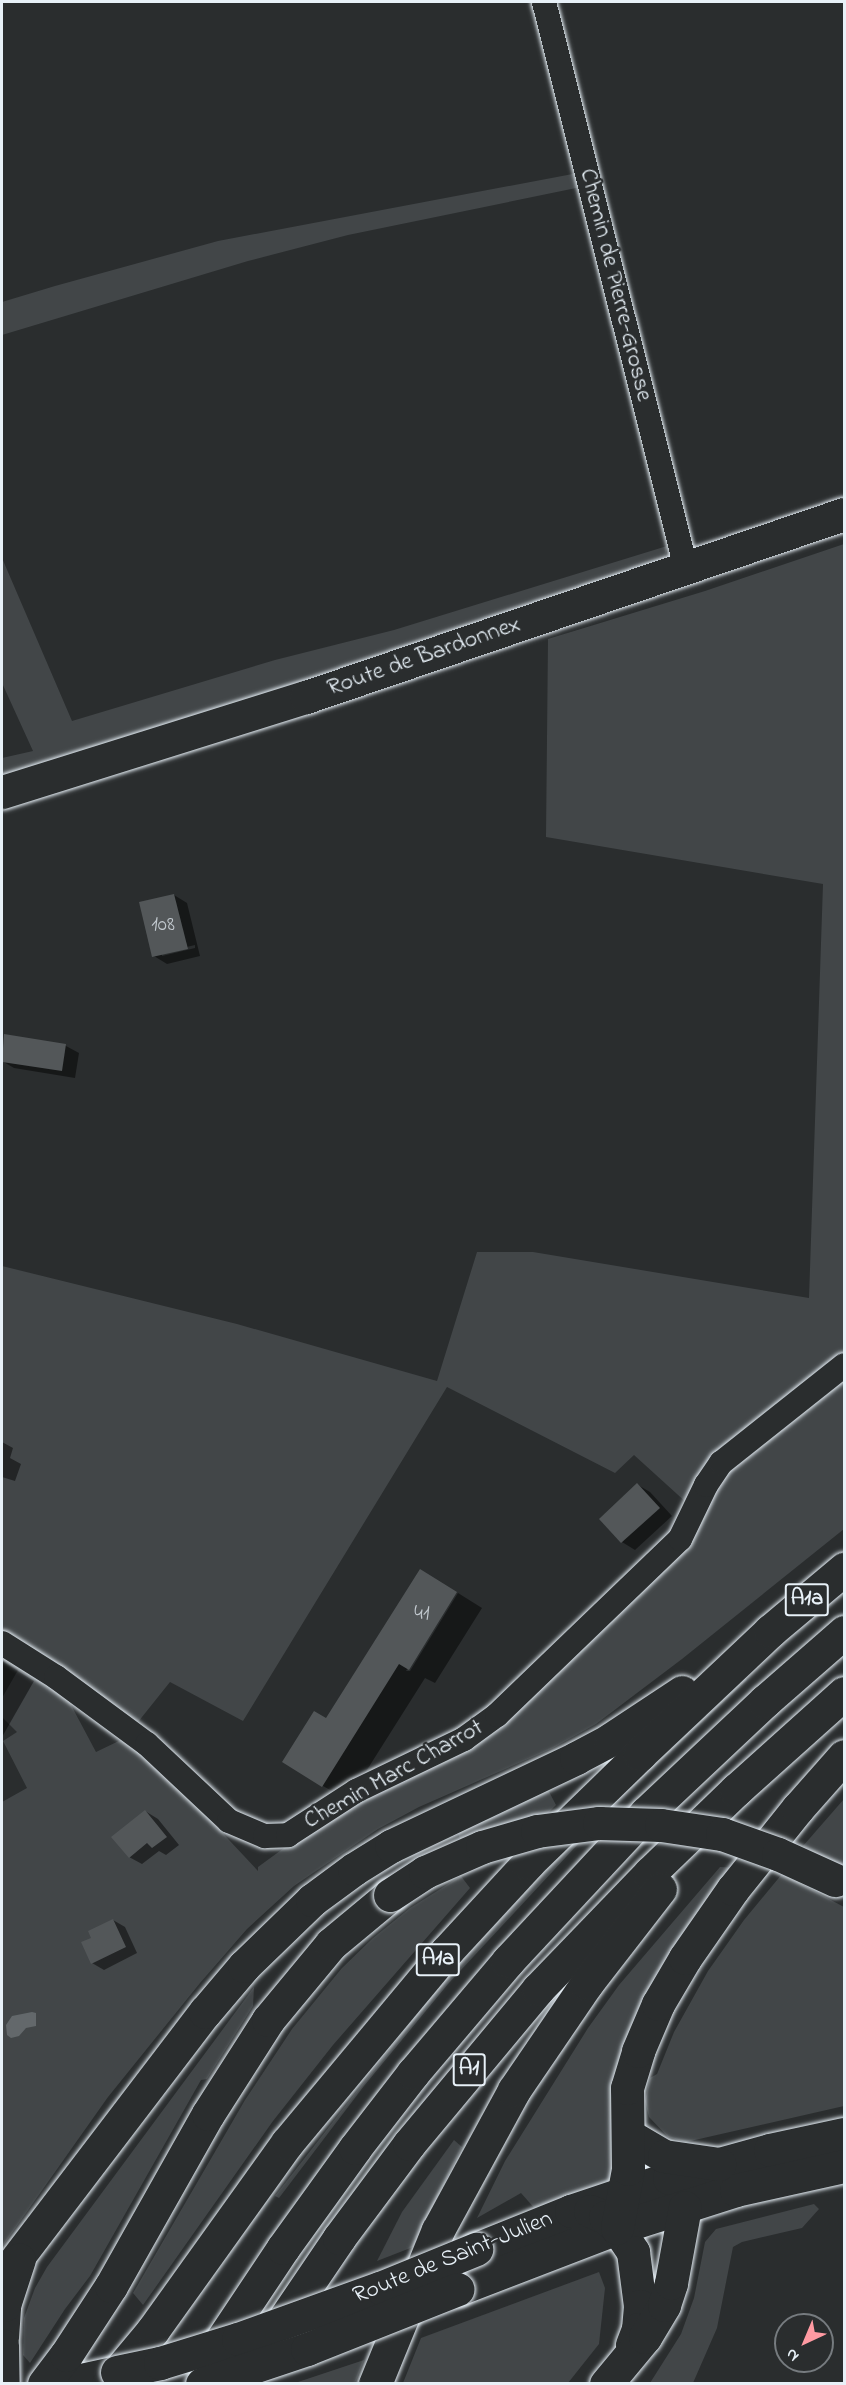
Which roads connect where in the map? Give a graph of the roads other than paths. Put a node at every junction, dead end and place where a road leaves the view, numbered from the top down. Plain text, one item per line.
1 (544, 2) edge
2 (844, 514) edge
3 (686, 568) junction
4 (2, 792) edge
5 (844, 1365) edge
6 (844, 1569) edge
7 (770, 1631) junction
8 (844, 1632) edge
9 (2, 1643) edge
10 (844, 1693) edge
11 (844, 1756) edge
12 (736, 1790) junction
13 (840, 1883) edge
14 (844, 2134) edge
15 (628, 2135) junction
16 (718, 2164) junction
17 (844, 2166) edge
18 (624, 2193) junction
19 (685, 2207) junction
20 (571, 2211) junction
21 (617, 2228) junction
22 (24, 2250) junction
23 (2, 2278) edge
24 (2, 2337) edge
25 (627, 2358) junction
26 (44, 2384) edge
27 (62, 2384) edge
28 (108, 2384) edge
29 (193, 2384) edge
30 (202, 2384) edge
31 (241, 2384) edge
32 (375, 2384) edge
33 (606, 2384) edge

1 - 3 street, Chemin de Pierre-Grosse
2 - 3 main road, Route de Bardonnex
3 - 4 main road, Route de Bardonnex
5 - 9 street, Chemin Marc Charrot
6 - 7 main road, A1a
7 - 22 main road
7 - 28 main road, A1a
8 - 29 main road, A1
10 - 12 main road, A1
11 - 15 main road
12 - 31 main road, A1
12 - 32 main road
13 - 26 main road, bridge
14 - 16 main road, Route de Saint-Julien
15 - 16 main road
15 - 18 main road
16 - 18 main road, Route de Saint-Julien
17 - 19 main road, Route de Saint-Julien
18 - 20 main road, Route de Saint-Julien
18 - 21 main road
19 - 21 main road, Route de Saint-Julien
19 - 25 main road
20 - 21 main road
20 - 27 main road, Route de Saint-Julien, bridge
21 - 25 main road
21 - 30 main road, Route de Saint-Julien, bridge
22 - 23 main road
22 - 24 main road
25 - 33 main road

